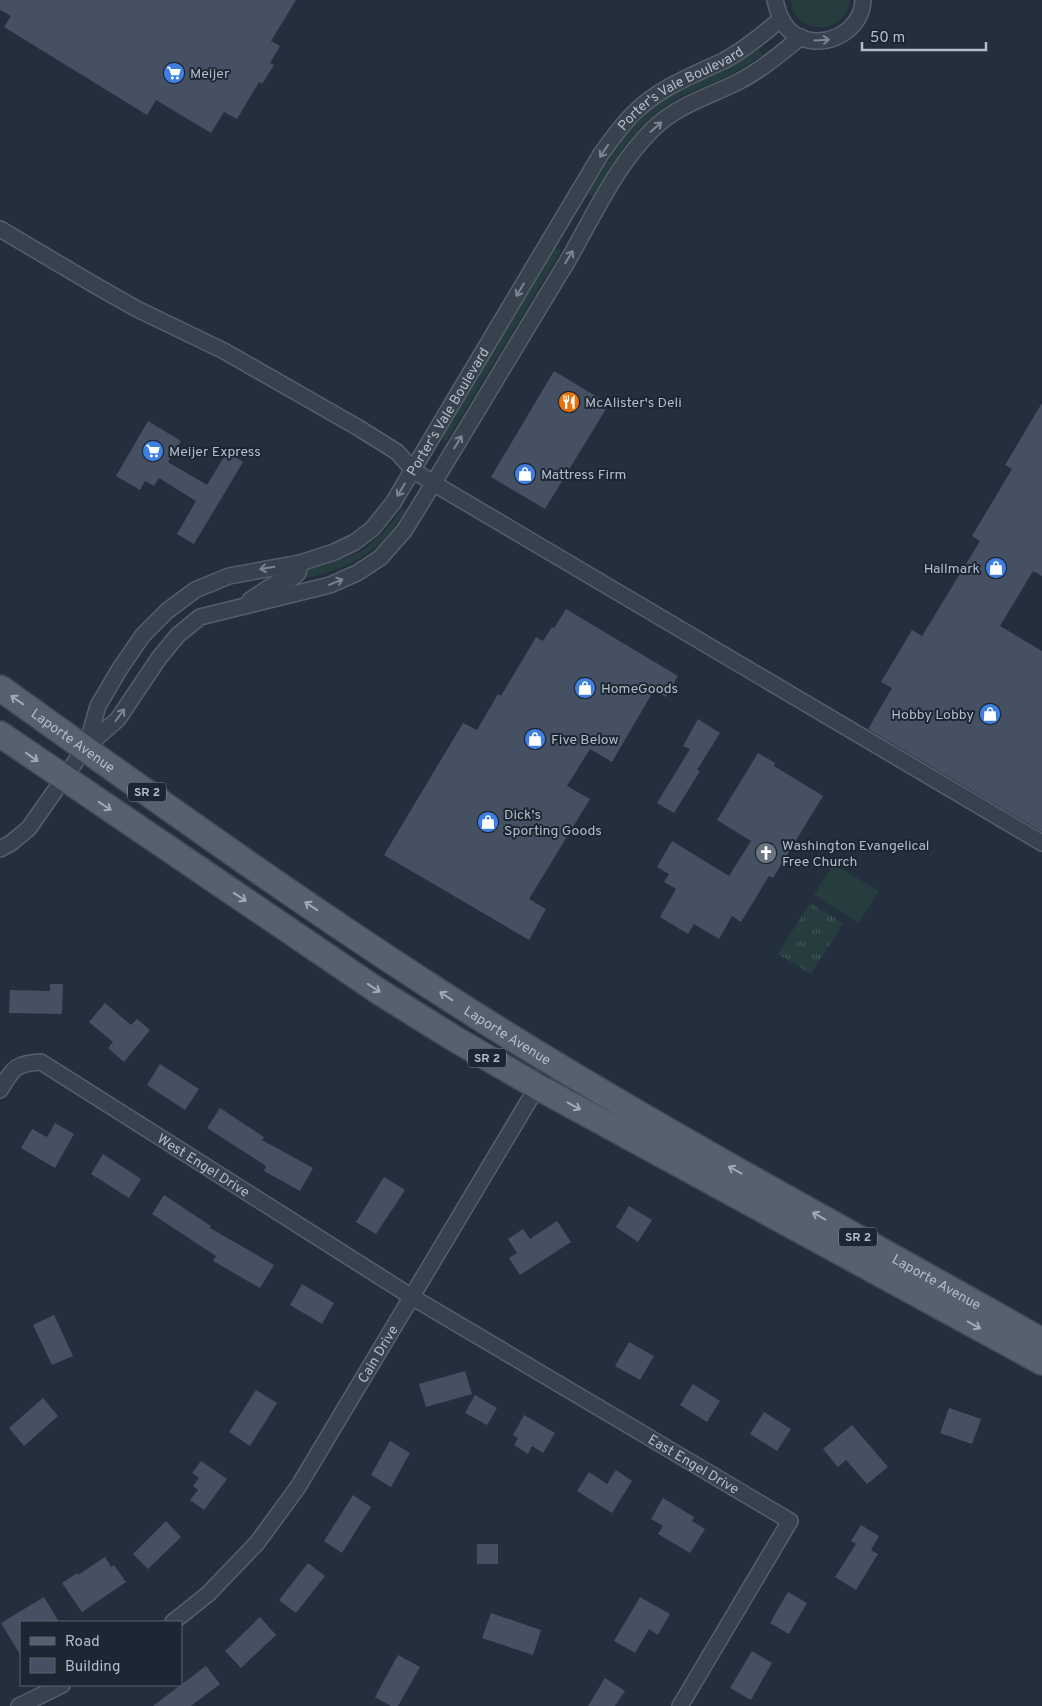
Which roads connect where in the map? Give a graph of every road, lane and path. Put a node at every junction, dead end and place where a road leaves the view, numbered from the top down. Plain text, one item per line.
1 (775, 0) edge
2 (863, 0) edge
3 (781, 19) junction
4 (801, 37) junction
5 (0, 229) edge
6 (413, 470) junction
7 (433, 483) junction
8 (300, 563) junction
9 (241, 607) junction
10 (0, 688) edge
11 (0, 734) edge
12 (85, 748) junction
13 (64, 779) junction
14 (1042, 843) edge
15 (0, 849) edge
16 (552, 1062) junction
17 (538, 1087) junction
18 (0, 1090) edge
19 (412, 1297) junction
20 (1042, 1341) edge
21 (1042, 1362) edge
22 (174, 1621) edge
23 (60, 1686) edge
24 (20, 1706) edge
25 (680, 1706) edge

1 - 3 street
4 -> 2 street
3 - 4 street
3 -> 6 street, Porter's Vale Boulevard
7 -> 4 street, Porter's Vale Boulevard
5 - 6 street
6 - 7 street
6 -> 8 street, Porter's Vale Boulevard
9 -> 7 street, Porter's Vale Boulevard
7 - 14 street
8 - 9 street
8 -> 12 street, Porter's Vale Boulevard
12 -> 9 street, Porter's Vale Boulevard
12 -> 10 main road, Laporte Avenue / SR 2
11 -> 13 main road, Laporte Avenue / SR 2
12 - 13 street, Porter's Vale Boulevard
16 -> 12 main road, Laporte Avenue / SR 2
13 - 15 street, Porter's Vale Boulevard
13 -> 17 main road, Laporte Avenue / SR 2
16 - 17 street, Cain Drive
20 -> 16 main road, Laporte Avenue / SR 2
17 - 19 street, Cain Drive
17 -> 21 main road, Laporte Avenue / SR 2
18 - 19 street, West Engel Drive
19 - 22 street, Cain Drive
19 - 25 street, East Engel Drive
23 - 24 street

